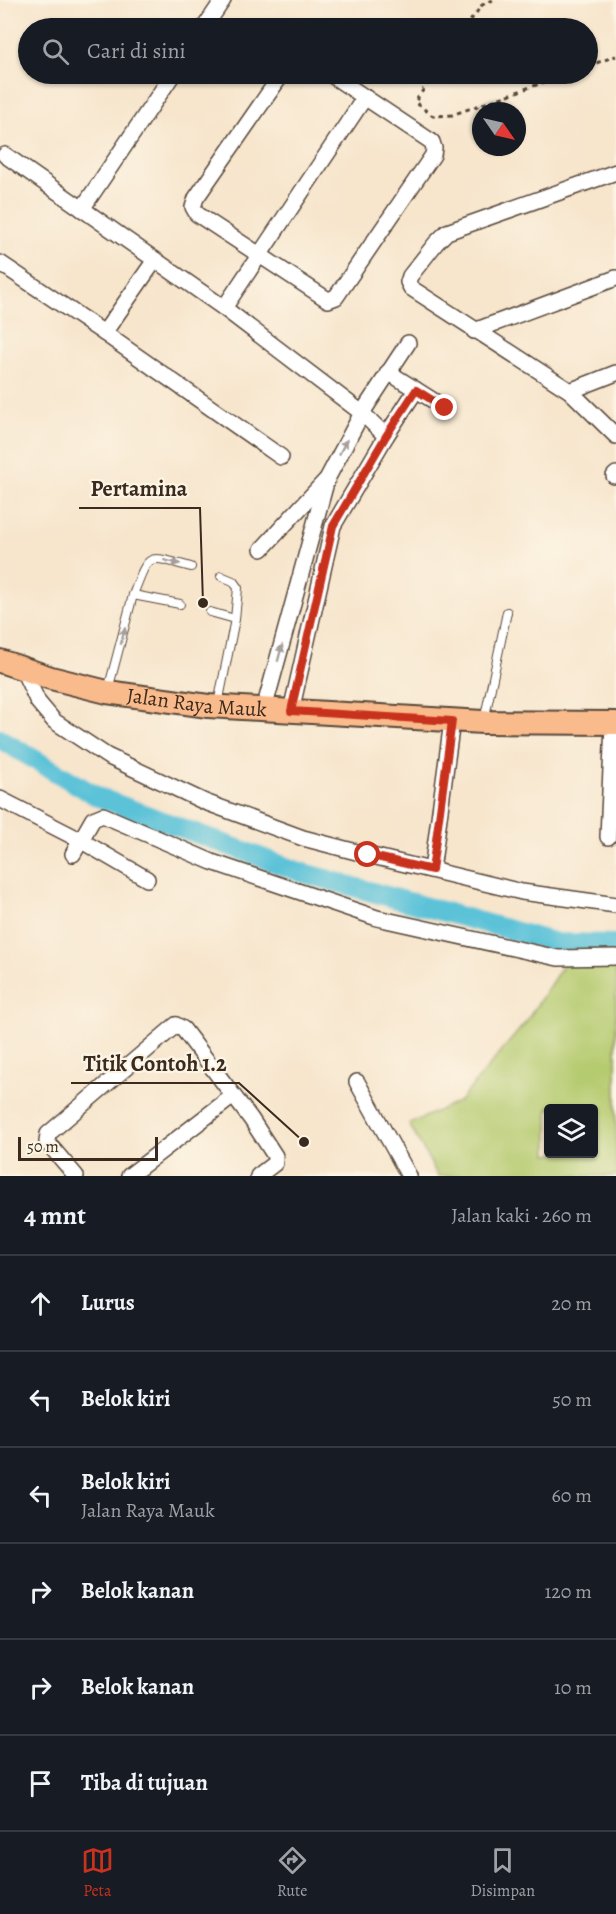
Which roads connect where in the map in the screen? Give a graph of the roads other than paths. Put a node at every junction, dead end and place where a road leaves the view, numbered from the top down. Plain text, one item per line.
1 (223, 0) edge
2 (211, 18) edge
3 (166, 84) edge
4 (275, 84) edge
5 (345, 84) edge
6 (365, 97) junction
7 (5, 155) dead end
8 (616, 172) edge
9 (82, 209) junction
10 (260, 255) junction
11 (155, 260) junction
12 (0, 263) edge
13 (616, 278) edge
14 (224, 308) junction
15 (474, 331) junction
16 (104, 333) junction
17 (408, 343) dead end
18 (388, 372) junction
19 (616, 373) edge
20 (416, 390) junction
21 (570, 391) junction
22 (445, 408) dead end
23 (362, 413) junction
24 (386, 436) junction
25 (616, 436) edge
26 (281, 457) dead end
27 (327, 479) junction
28 (316, 521) junction
29 (333, 526) junction
30 (262, 549) dead end
31 (191, 567) dead end
32 (220, 576) dead end
33 (134, 595) junction
34 (180, 604) dead end
35 (210, 612) dead end
36 (507, 612) dead end
37 (235, 619) junction
38 (0, 661) edge
39 (23, 670) junction
40 (107, 692) junction
41 (217, 707) junction
42 (264, 710) junction
43 (291, 711) junction
44 (452, 721) junction
45 (483, 722) junction
46 (615, 724) edge
47 (0, 799) edge
48 (608, 837) dead end
49 (80, 840) junction
50 (73, 854) dead end
51 (432, 870) junction
52 (147, 879) dead end
53 (616, 905) edge
54 (616, 957) edge
55 (357, 1082) dead end
56 (233, 1096) junction
57 (76, 1176) edge
58 (129, 1176) edge
59 (258, 1176) edge
60 (409, 1176) edge

1 - 2 street
3 - 9 street
4 - 10 street
5 - 6 street
6 - 10 street
6 - 10 street
7 - 9 street
8 - 15 street
9 - 11 street
10 - 14 street
11 - 14 street
11 - 16 street
12 - 16 street
13 - 15 street
14 - 23 street
15 - 21 street
16 - 26 street
17 - 18 street
18 - 20 street
18 - 23 street
19 - 21 street
20 - 22 street
20 - 24 street
21 - 25 street
23 - 24 street
27 -> 23 street
24 - 29 street
27 - 28 street
27 - 30 street
28 - 29 street
42 -> 28 street
29 - 43 street
33 -> 31 lane
32 - 37 lane
33 - 34 lane
40 -> 33 lane
35 - 37 lane
36 - 45 lane
37 - 41 lane
38 - 39 main road, Jalan Raya Mauk
39 - 40 main road, Jalan Raya Mauk
39 - 51 street
40 - 41 main road, Jalan Raya Mauk
41 - 42 main road, Jalan Raya Mauk
42 - 43 main road, Jalan Raya Mauk
43 - 44 main road, Jalan Raya Mauk
44 - 45 main road, Jalan Raya Mauk
44 - 51 street
45 - 46 main road, Jalan Raya Mauk
46 - 48 street
47 - 49 street
49 - 50 street
49 - 52 street
49 - 54 street
51 - 53 street
55 - 60 street
56 - 57 street
56 - 58 street
56 - 59 street

